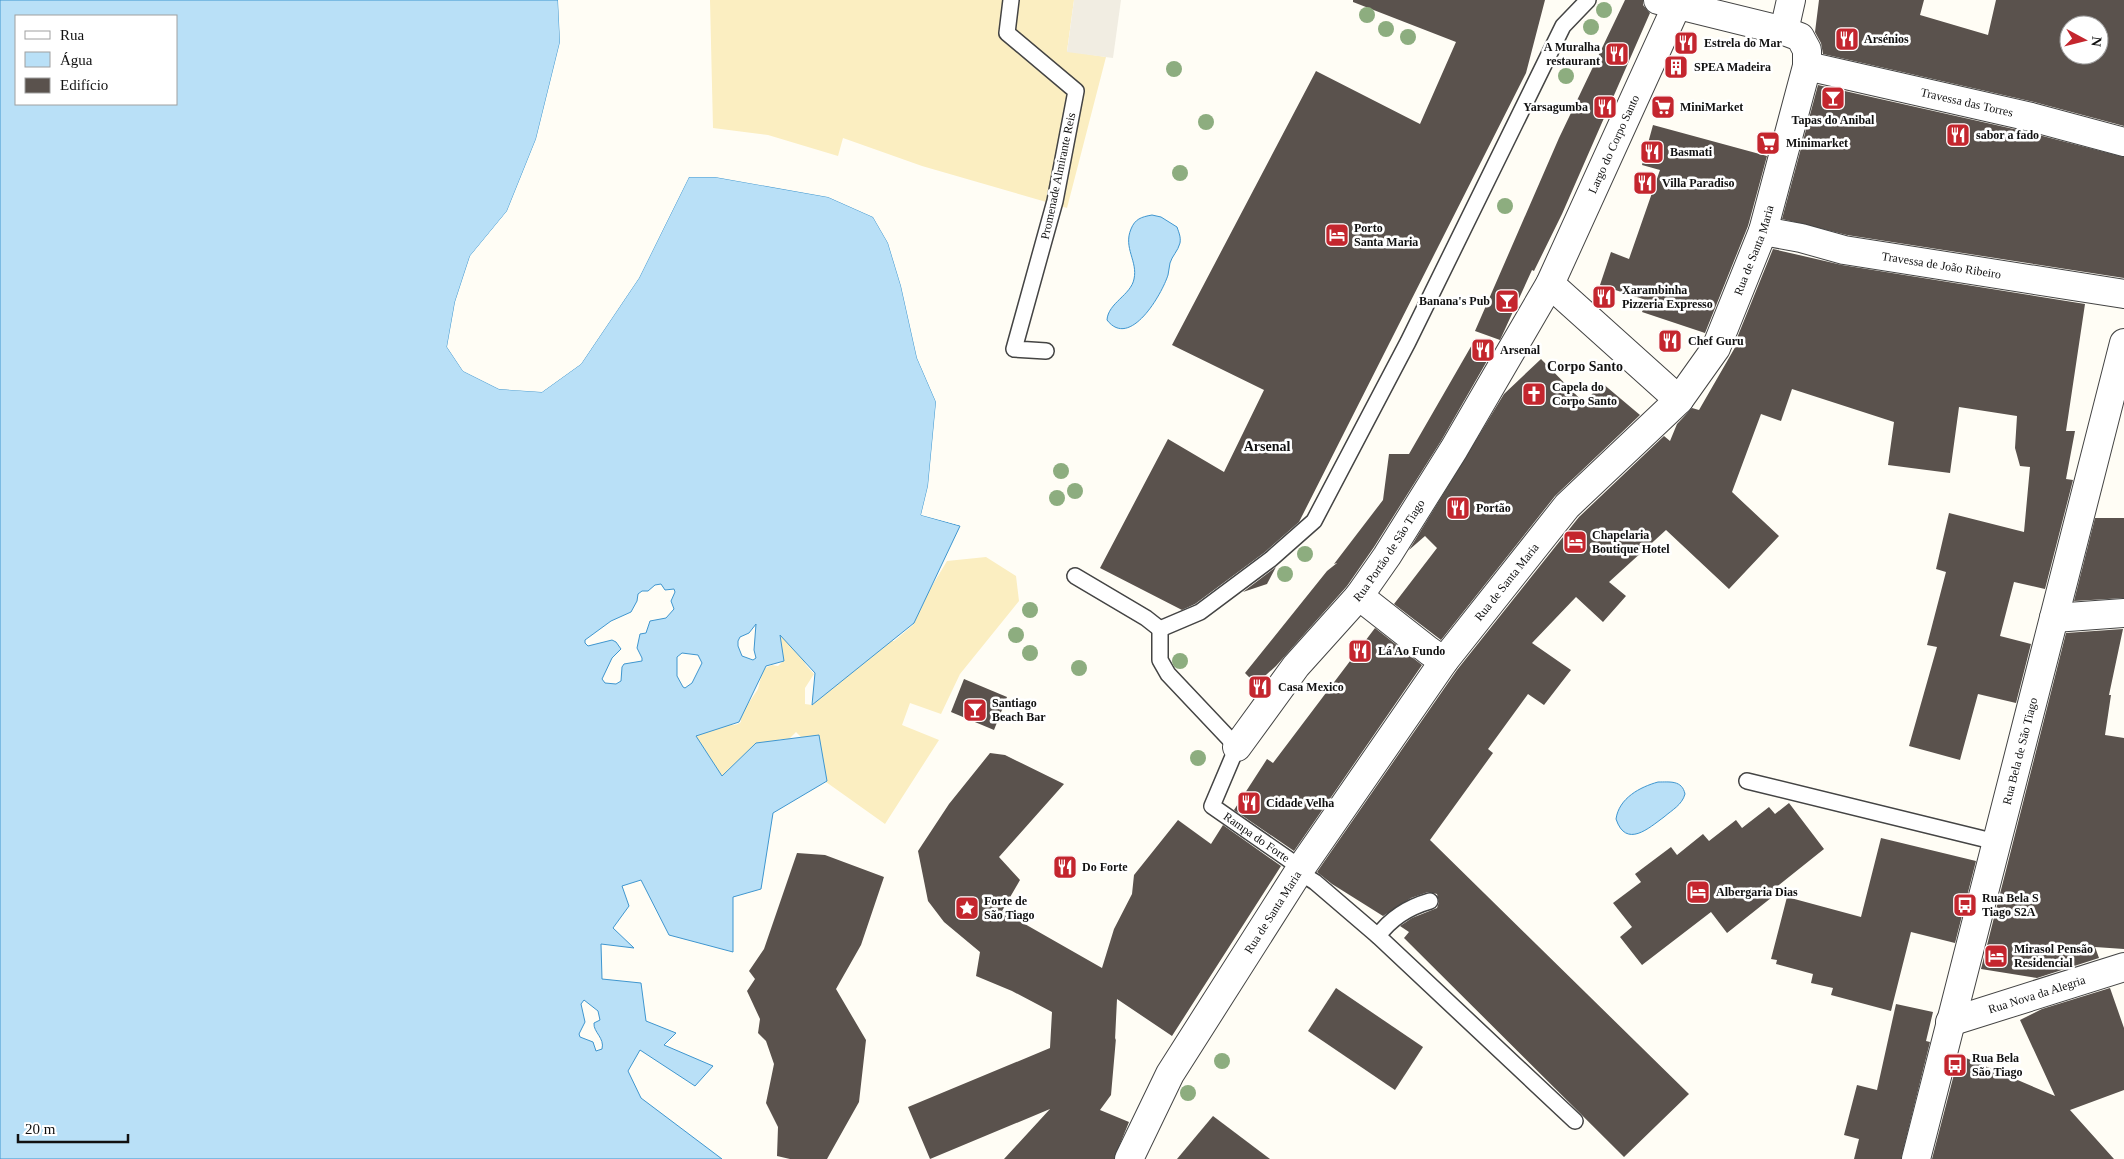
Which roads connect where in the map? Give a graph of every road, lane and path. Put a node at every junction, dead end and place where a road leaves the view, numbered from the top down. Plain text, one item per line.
1 (1012, 0) edge
2 (1588, 0) edge
3 (1791, 0) edge
4 (1667, 3) edge
5 (1784, 31) junction
6 (1807, 66) junction
7 (2124, 142) edge
8 (1762, 230) junction
9 (1550, 284) junction
10 (2124, 294) edge
11 (2124, 342) edge
12 (1046, 351) dead end
13 (1679, 400) junction
14 (1075, 576) dead end
15 (1359, 596) junction
16 (2124, 613) edge
17 (2054, 618) junction
18 (1160, 629) junction
19 (1444, 660) junction
20 (1237, 747) junction
21 (1747, 782) dead end
22 (1212, 806) joint
23 (1996, 842) junction
24 (1300, 870) junction
25 (1430, 901) dead end
26 (1378, 936) junction
27 (2124, 968) edge
28 (1950, 1022) junction
29 (1575, 1121) dead end
30 (1129, 1159) edge
31 (1916, 1159) edge

1 - 12 lane, Promenade Almirante Reis
2 - 18 lane
3 - 5 street
4 - 5 street, Rua de Santa Maria
4 - 9 street, Largo do Corpo Santo
5 - 6 street, Rua de Santa Maria
6 - 7 street, Travessa das Torres
6 - 8 street, Rua de Santa Maria
8 - 10 street, Travessa de João Ribeiro
8 - 13 street, Rua de Santa Maria
9 - 13 street
9 - 15 street, Rua Portão de São Tiago
11 - 17 street, Rua Bela de São Tiago
13 - 19 street, Rua de Santa Maria
14 - 18 lane
15 - 19 street
15 - 20 street, Rua Portão de São Tiago
16 - 17 street
17 - 23 street, Rua Bela de São Tiago
18 - 20 lane
19 - 24 street, Rua de Santa Maria
20 - 22 lane, Rua Portão de São Tiago
21 - 23 lane
22 - 24 lane, Rampa do Forte
23 - 28 street, Rua Bela de São Tiago
24 - 26 lane, Rampa do Forte
24 - 30 street, Rua de Santa Maria
25 - 26 lane
26 - 29 lane, Rampa do Forte
27 - 28 street, Rua Nova da Alegria
28 - 31 street, Rua Bela de São Tiago

